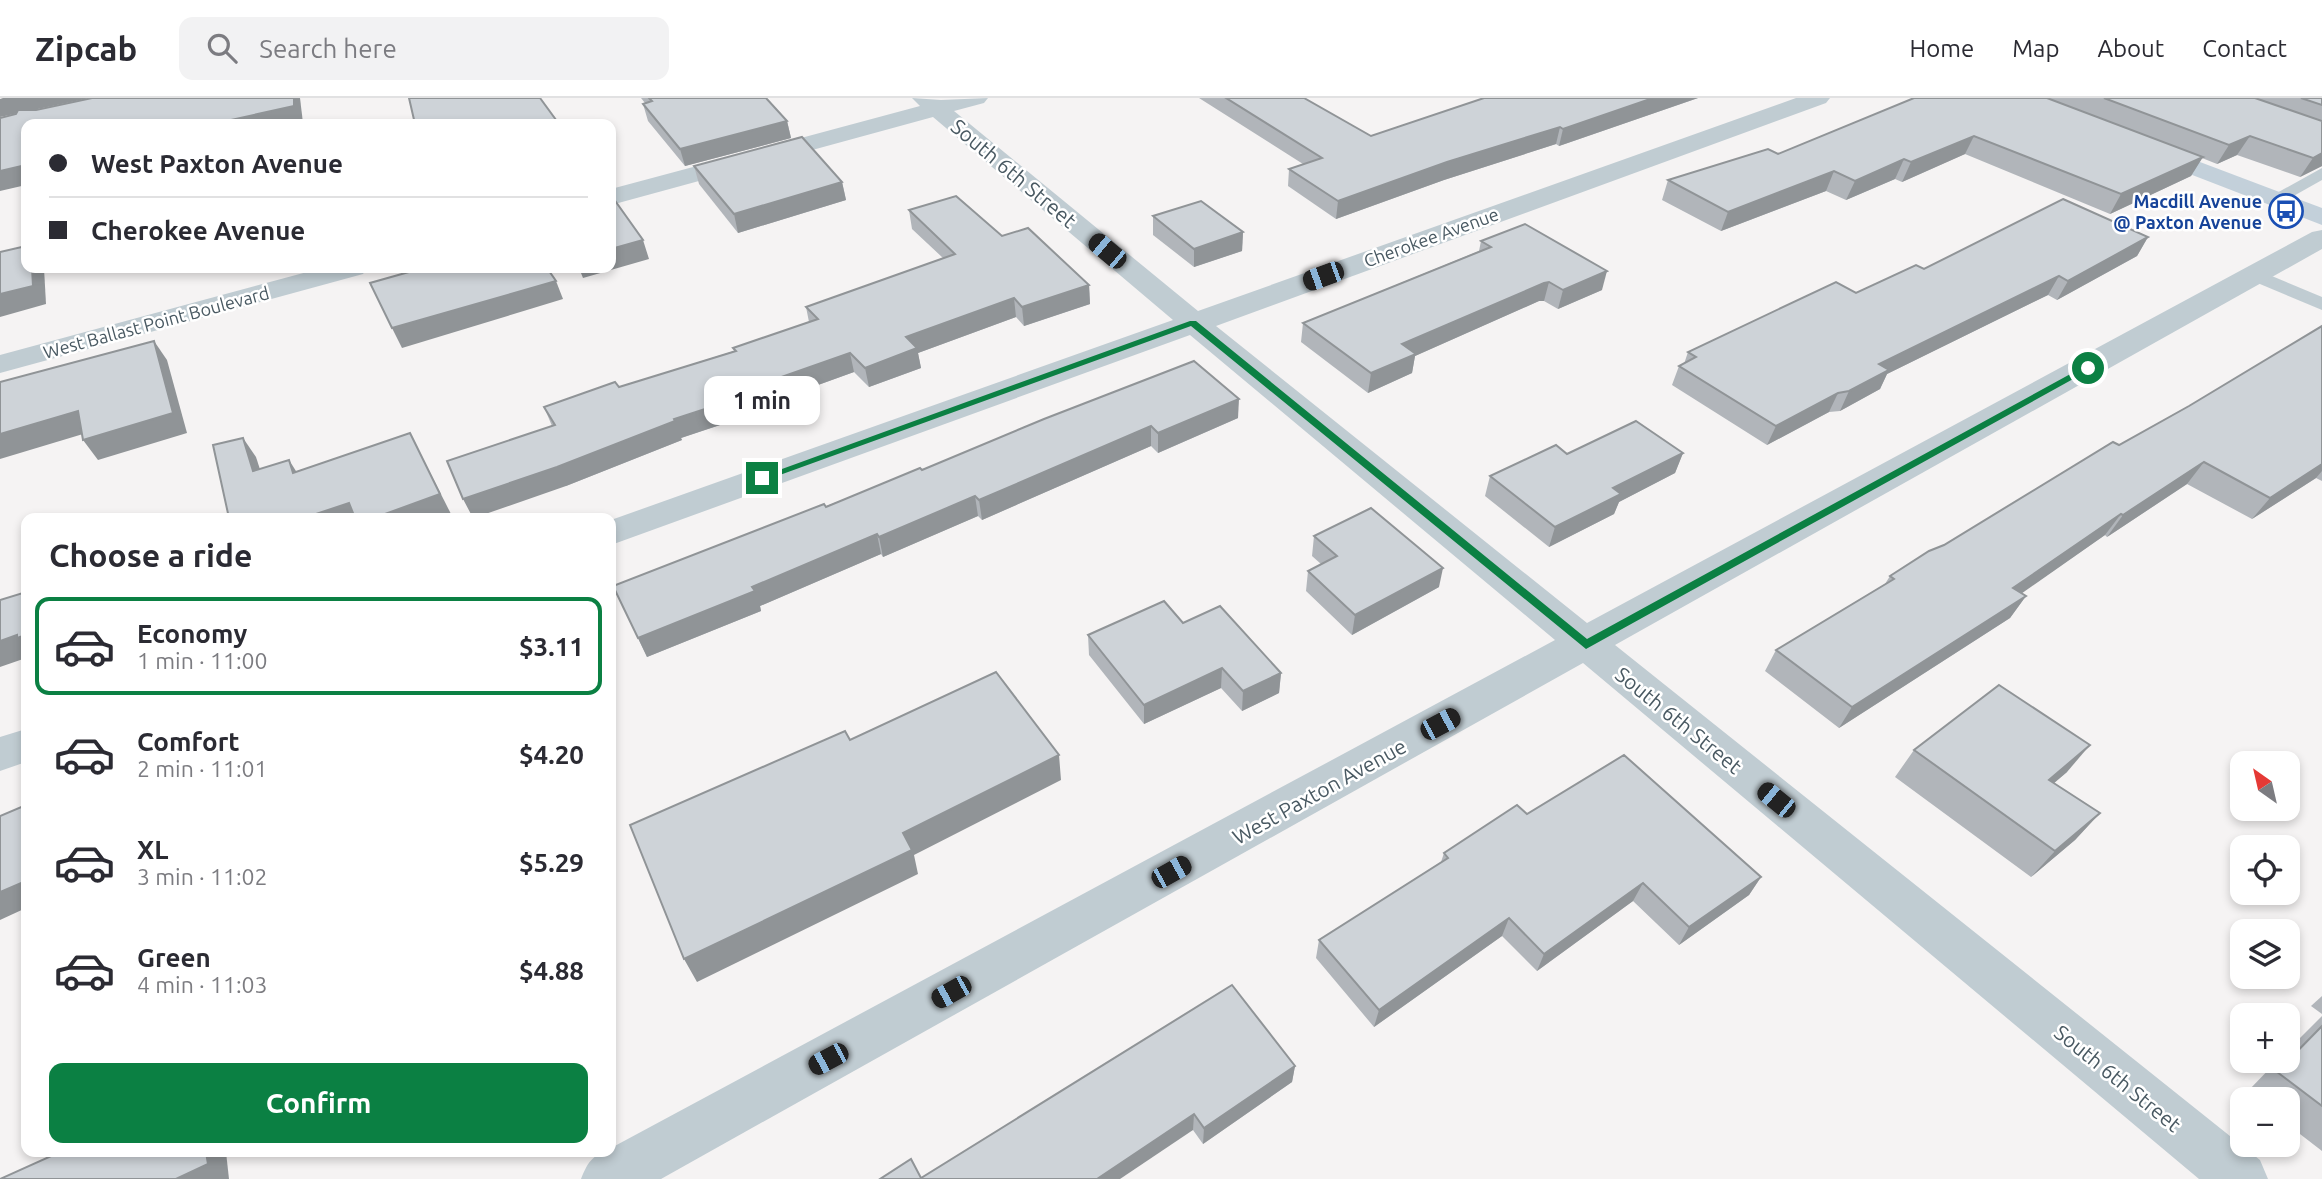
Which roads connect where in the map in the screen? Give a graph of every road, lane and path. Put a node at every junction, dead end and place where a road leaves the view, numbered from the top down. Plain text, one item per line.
1 (976, 98) edge
2 (1818, 98) edge
3 (930, 103) edge
4 (2121, 138) edge
5 (2322, 173) edge
6 (616, 196) edge
7 (2275, 199) junction
8 (2322, 217) edge
9 (2322, 238) edge
10 (335, 273) edge
11 (2255, 275) junction
12 (2322, 304) edge
13 (1193, 323) junction
14 (0, 364) edge
15 (616, 531) edge
16 (1586, 644) junction
17 (21, 747) edge
18 (0, 754) edge
19 (608, 1179) edge
20 (2241, 1179) edge

1 - 3 street
2 - 13 street, Cherokee Avenue
3 - 6 street
3 - 13 street, South 6th Street
4 - 7 street
5 - 7 lane
7 - 8 street
9 - 11 street, West Paxton Avenue
10 - 14 street, West Ballast Point Boulevard
11 - 12 lane
11 - 16 street, West Paxton Avenue
13 - 15 street, Cherokee Avenue
13 - 16 street, South 6th Street
16 - 19 street, West Paxton Avenue
16 - 20 street, South 6th Street
17 - 18 street

